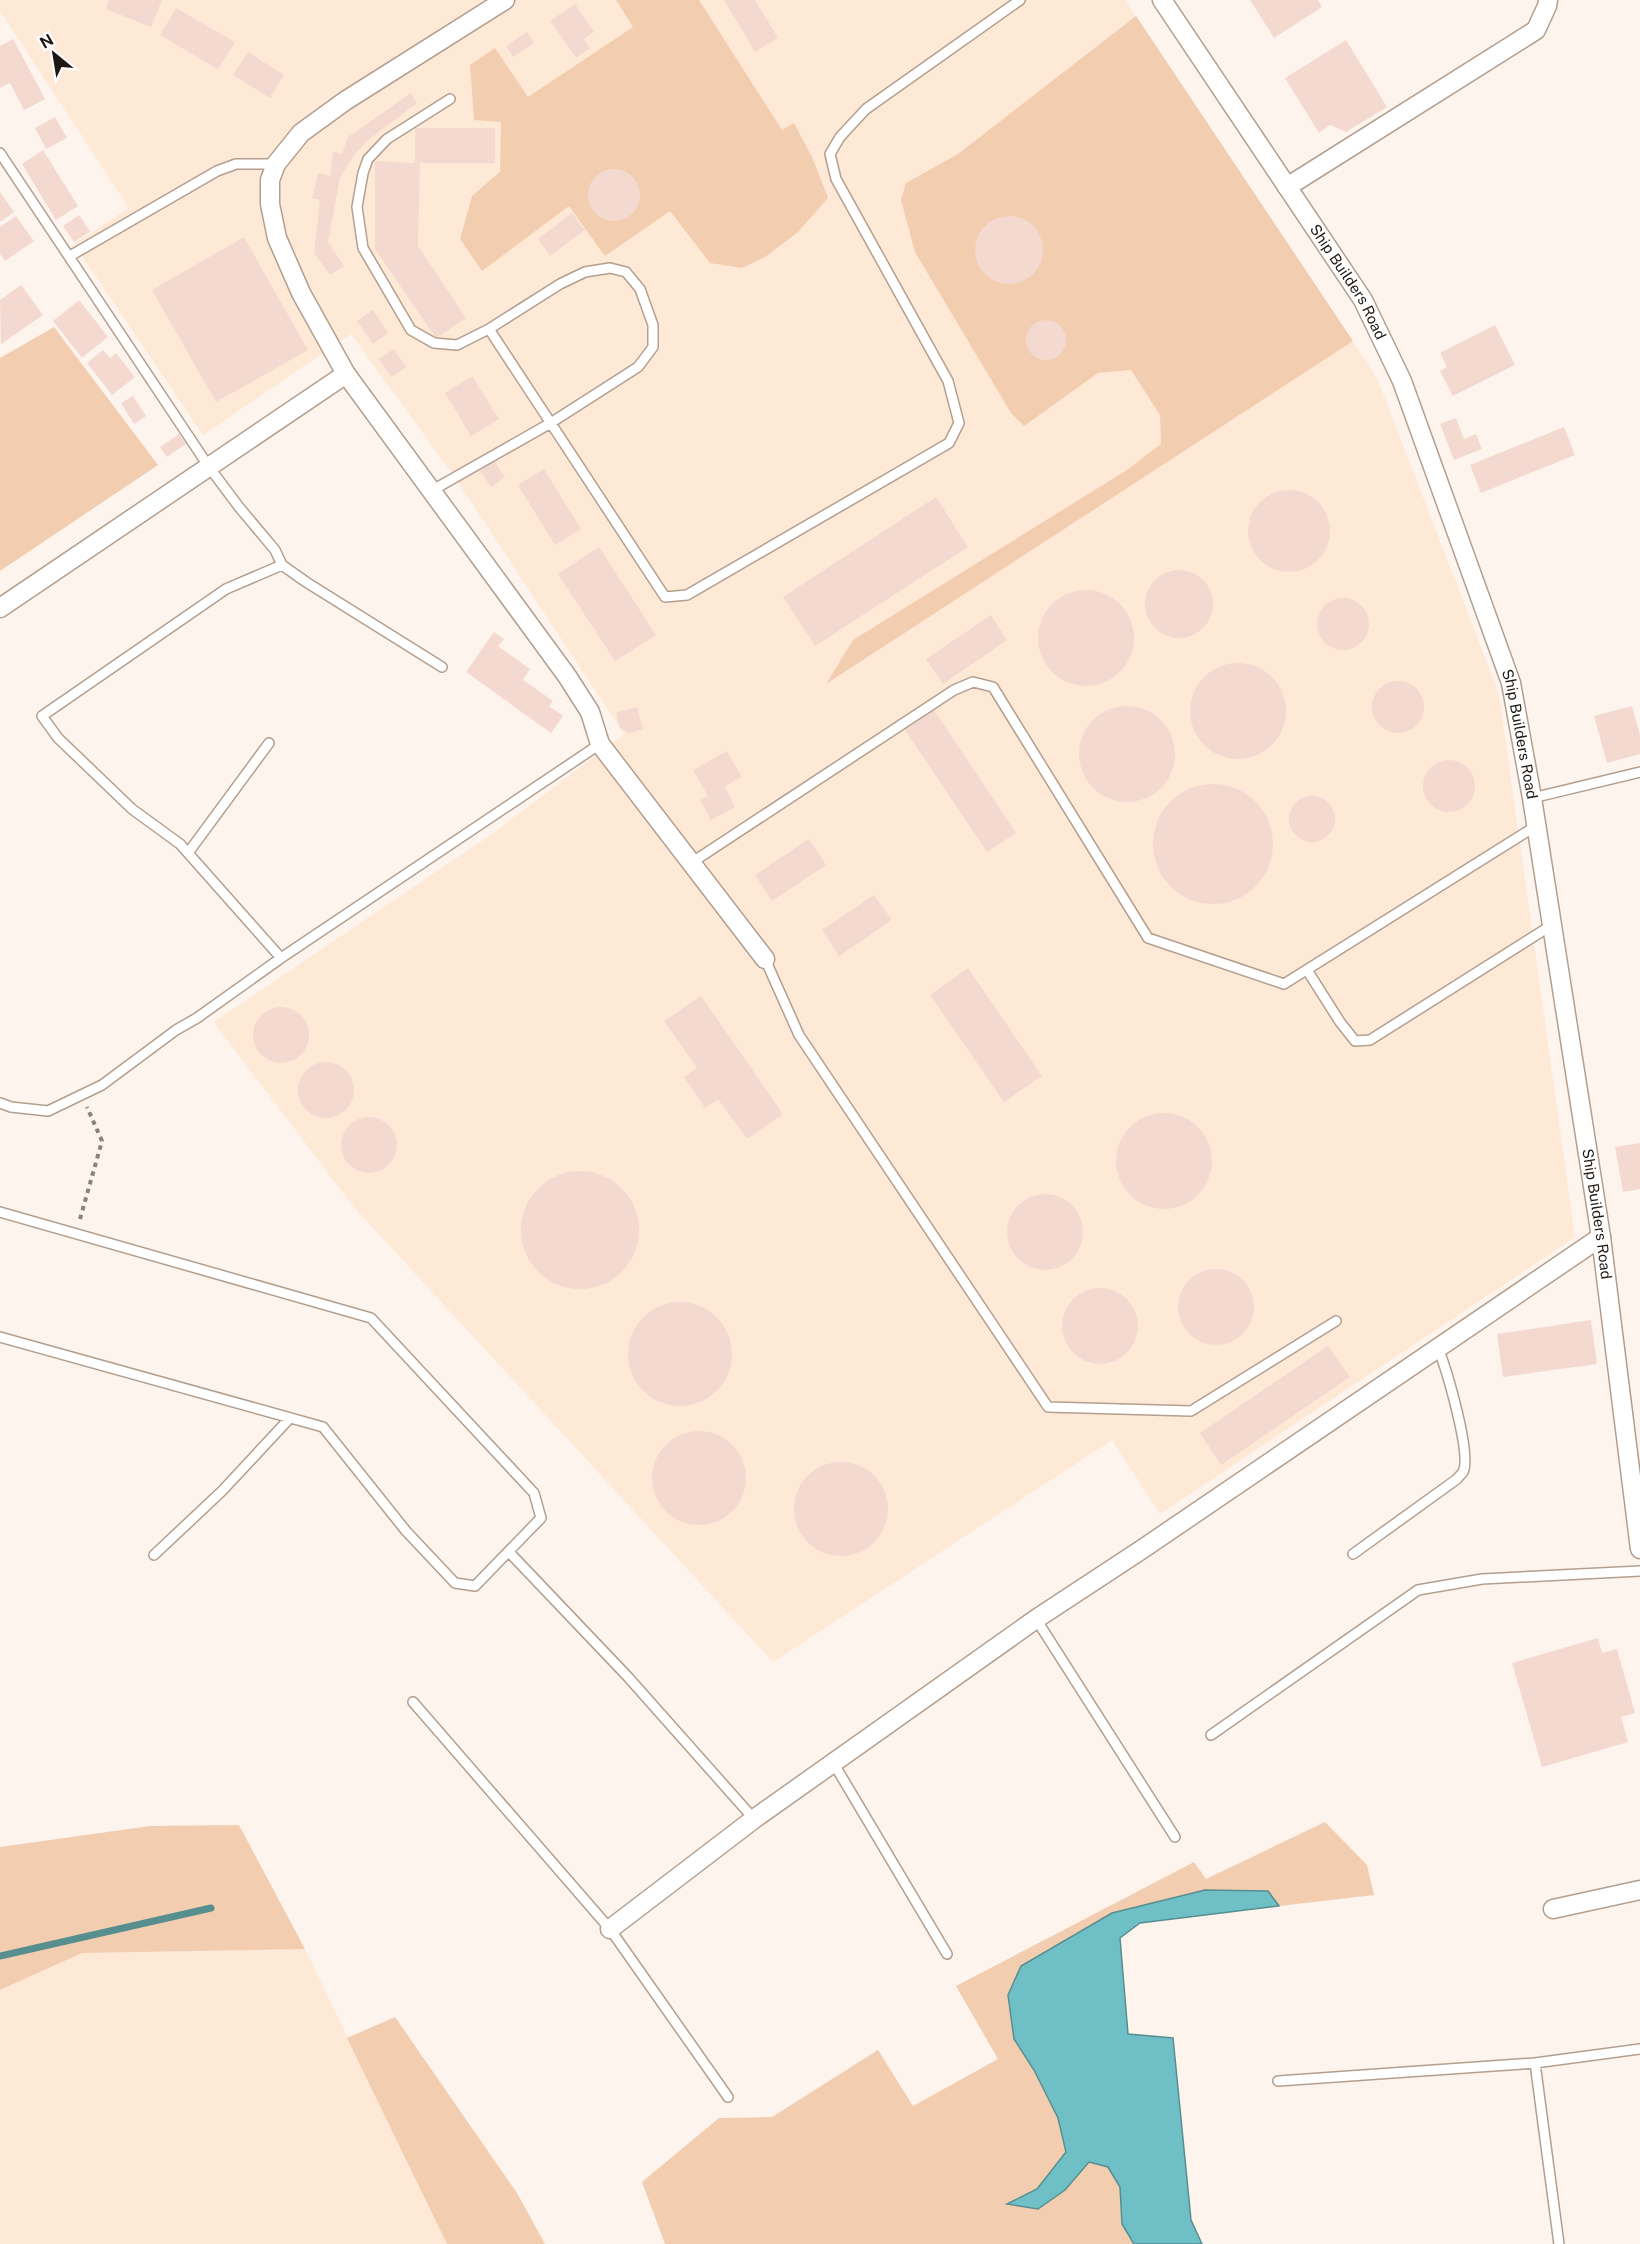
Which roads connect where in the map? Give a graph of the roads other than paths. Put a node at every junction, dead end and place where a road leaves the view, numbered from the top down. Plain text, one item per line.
1 (505, 0) edge
2 (1020, 0) edge
3 (1163, 0) edge
4 (1548, 0) edge
5 (450, 99) dead end
6 (1, 158) edge
7 (276, 165) junction
8 (1287, 187) junction
9 (69, 256) junction
10 (489, 329) junction
11 (346, 374) junction
12 (549, 424) junction
13 (209, 467) junction
14 (431, 491) junction
15 (282, 565) junction
16 (0, 608) edge
17 (442, 667) dead end
18 (269, 743) dead end
19 (600, 744) junction
20 (1640, 772) edge
21 (1532, 798) junction
22 (1536, 826) junction
23 (188, 853) junction
24 (691, 863) junction
25 (1552, 925) junction
26 (281, 958) junction
27 (765, 959) joint
28 (1307, 970) junction
29 (0, 1103) edge
30 (0, 1212) edge
31 (1601, 1238) junction
32 (1336, 1321) dead end
33 (0, 1337) edge
34 (1438, 1348) junction
35 (290, 1418) junction
36 (1640, 1549) edge
37 (509, 1552) junction
38 (1353, 1554) dead end
39 (154, 1555) dead end
40 (1640, 1571) edge
41 (1036, 1619) junction
42 (413, 1702) dead end
43 (1211, 1735) dead end
44 (834, 1764) junction
45 (754, 1819) junction
46 (1175, 1837) dead end
47 (1640, 1890) edge
48 (1553, 1909) dead end
49 (610, 1929) junction
50 (947, 1954) dead end
51 (1640, 2049) edge
52 (1535, 2063) junction
53 (1278, 2081) dead end
54 (728, 2097) dead end
55 (1559, 2244) edge

1 - 7 street
2 - 12 lane
3 - 8 street, Ship Builders Road
4 - 8 street
5 - 10 lane
6 - 9 lane
7 - 9 lane
7 - 11 street
8 - 21 street, Ship Builders Road
9 - 13 lane
10 - 12 lane
10 - 12 lane
11 - 13 street
11 - 14 street
12 - 14 lane
13 - 15 lane
13 - 16 street
14 - 19 street
15 - 17 lane
15 - 23 lane
18 - 23 lane
19 - 24 street
19 - 26 lane
20 - 21 lane
21 - 22 street, Ship Builders Road
22 - 25 street, Ship Builders Road
22 - 28 lane
23 - 26 lane
24 - 27 street
24 - 28 lane
25 - 28 lane
25 - 31 street, Ship Builders Road
26 - 29 lane
27 - 32 lane
30 - 37 lane
31 - 34 street
31 - 36 street, Ship Builders Road
33 - 35 lane
34 - 38 lane
34 - 41 street
35 - 37 lane
35 - 39 lane
37 - 45 lane
40 - 43 lane
41 - 44 street
41 - 46 lane
42 - 49 lane
44 - 45 street
44 - 50 lane
45 - 49 street
47 - 48 street
49 - 54 lane
51 - 52 lane
52 - 53 lane
52 - 55 lane

